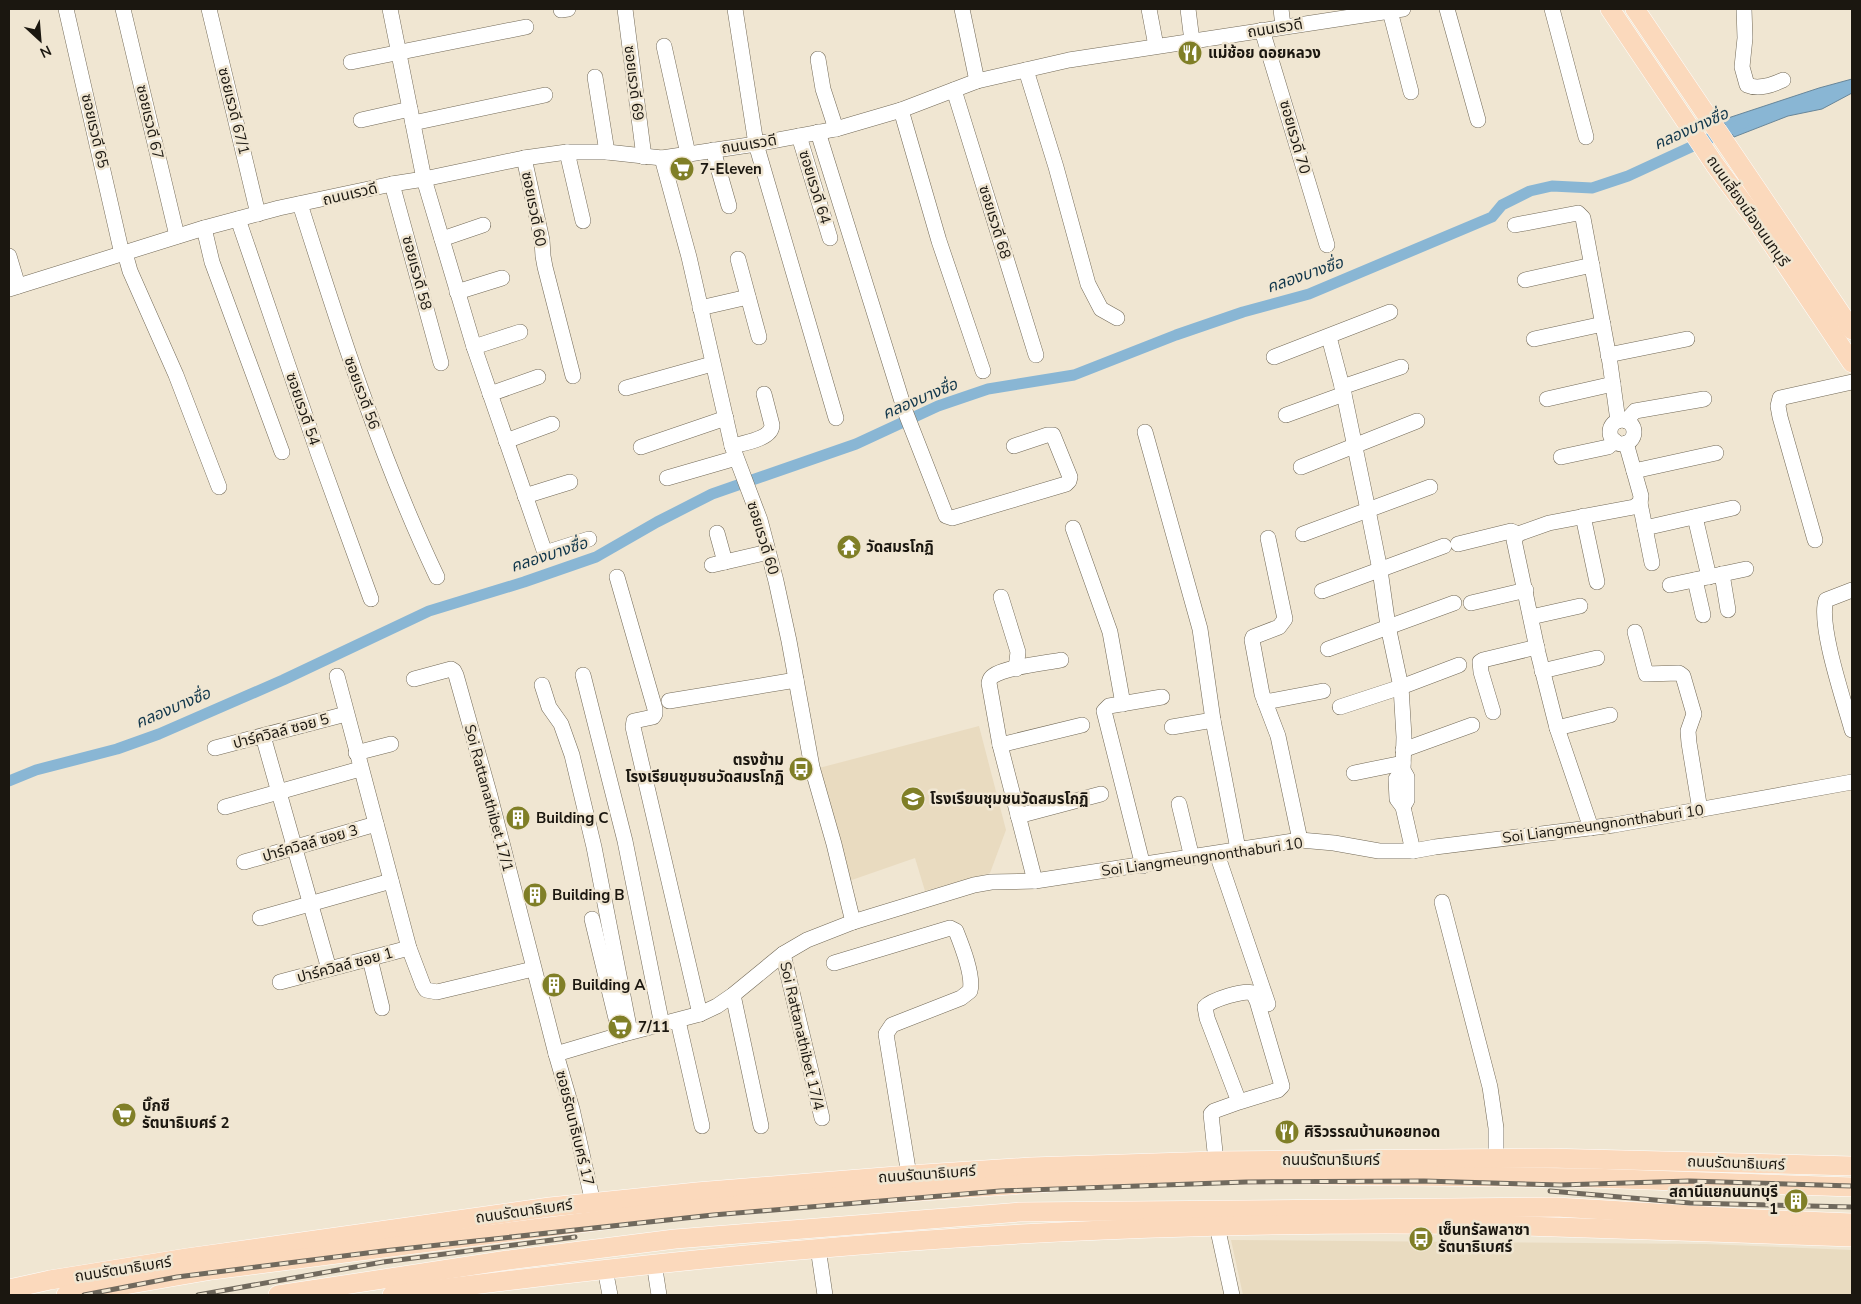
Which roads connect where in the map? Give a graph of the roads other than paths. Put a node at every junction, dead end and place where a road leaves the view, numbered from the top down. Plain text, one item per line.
1 (66, 9) edge
2 (123, 9) edge
3 (209, 9) edge
4 (390, 9) edge
5 (625, 9) edge
6 (735, 9) edge
7 (962, 9) edge
8 (1149, 9) edge
9 (1188, 9) edge
10 (1281, 9) edge
11 (1447, 9) edge
12 (1552, 9) edge
13 (1610, 9) edge
14 (1635, 9) edge
15 (1744, 9) edge
16 (1396, 10) edge
17 (1319, 15) edge
18 (1283, 26) junction
19 (526, 27) dead end
20 (1262, 30) junction
21 (1192, 40) junction
22 (664, 46) dead end
23 (1156, 46) junction
24 (399, 52) junction
25 (818, 59) dead end
26 (351, 62) dead end
27 (1026, 70) junction
28 (595, 77) dead end
29 (1783, 80) dead end
30 (977, 81) junction
31 (954, 90) junction
32 (1411, 92) dead end
33 (545, 95) dead end
34 (901, 110) junction
35 (411, 116) junction
36 (361, 120) dead end
37 (1478, 120) dead end
38 (836, 128) junction
39 (818, 132) junction
40 (800, 136) junction
41 (1586, 137) dead end
42 (756, 144) junction
43 (713, 150) junction
44 (567, 152) junction
45 (607, 152) junction
46 (688, 154) junction
47 (644, 157) junction
48 (524, 158) junction
49 (662, 158) junction
50 (424, 180) junction
51 (392, 184) junction
52 (300, 204) junction
53 (729, 206) dead end
54 (258, 214) junction
55 (238, 218) junction
56 (583, 221) dead end
57 (483, 225) dead end
58 (1515, 225) dead end
59 (204, 228) junction
60 (177, 236) junction
61 (830, 238) dead end
62 (442, 239) junction
63 (1326, 245) dead end
64 (124, 254) junction
65 (9, 256) edge
66 (738, 258) dead end
67 (1592, 265) junction
68 (502, 278) dead end
69 (1525, 280) dead end
70 (13, 288) edge
71 (457, 292) junction
72 (748, 297) junction
73 (700, 308) junction
74 (1390, 312) dead end
75 (1117, 318) dead end
76 (1602, 324) junction
77 (1852, 330) edge
78 (520, 332) dead end
79 (759, 337) dead end
80 (1329, 337) junction
81 (1534, 339) dead end
82 (1687, 339) dead end
83 (474, 347) junction
84 (1036, 355) dead end
85 (1608, 355) junction
86 (1274, 357) dead end
87 (441, 363) dead end
88 (1852, 363) edge
89 (712, 364) junction
90 (1401, 367) dead end
91 (983, 371) dead end
92 (573, 376) dead end
93 (538, 377) dead end
94 (1852, 382) edge
95 (1613, 384) junction
96 (626, 388) dead end
97 (1343, 390) junction
98 (490, 394) junction
99 (764, 394) dead end
100 (1547, 399) dead end
101 (1704, 399) dead end
102 (1286, 415) dead end
103 (726, 418) junction
104 (836, 418) dead end
105 (1417, 421) dead end
106 (1622, 421) junction
107 (552, 424) dead end
108 (1145, 432) dead end
109 (506, 441) junction
110 (1620, 442) junction
111 (640, 446) dead end
112 (1014, 446) dead end
113 (1355, 447) junction
114 (282, 452) dead end
115 (734, 452) junction
116 (1716, 453) dead end
117 (1561, 457) dead end
118 (1301, 467) dead end
119 (1634, 472) junction
120 (667, 478) dead end
121 (570, 482) dead end
122 (219, 487) dead end
123 (1430, 487) dead end
124 (525, 496) junction
125 (1640, 502) junction
126 (1733, 508) dead end
127 (1368, 510) junction
128 (1583, 516) junction
129 (1696, 517) junction
130 (1073, 528) dead end
131 (1645, 528) junction
132 (716, 533) dead end
133 (1303, 534) dead end
134 (1518, 534) junction
135 (1268, 538) dead end
136 (588, 539) dead end
137 (1815, 540) dead end
138 (768, 552) junction
139 (1652, 563) dead end
140 (1746, 569) dead end
141 (1380, 570) junction
142 (437, 577) dead end
143 (617, 577) dead end
144 (1709, 577) junction
145 (1597, 582) dead end
146 (1670, 585) dead end
147 (1526, 590) junction
148 (1852, 590) edge
149 (1322, 591) dead end
150 (1001, 597) dead end
151 (370, 599) dead end
152 (1454, 603) dead end
153 (1471, 603) dead end
154 (1580, 606) dead end
155 (1728, 610) dead end
156 (1703, 615) dead end
157 (1531, 616) junction
158 (1388, 626) junction
159 (1635, 632) dead end
160 (1537, 647) junction
161 (1328, 649) dead end
162 (1597, 658) dead end
163 (1062, 660) dead end
164 (1459, 665) dead end
165 (1016, 668) junction
166 (1542, 671) junction
167 (584, 675) dead end
168 (336, 676) dead end
169 (414, 679) dead end
170 (796, 680) junction
171 (542, 685) dead end
172 (1401, 687) junction
173 (1323, 691) dead end
174 (1162, 698) dead end
175 (669, 701) dead end
176 (1265, 702) junction
177 (1123, 704) junction
178 (1340, 707) dead end
179 (1493, 712) dead end
180 (346, 714) junction
181 (1610, 715) dead end
182 (1213, 720) junction
183 (1082, 724) dead end
184 (1472, 725) dead end
185 (1172, 727) dead end
186 (1557, 728) junction
187 (1852, 730) edge
188 (263, 736) junction
189 (391, 744) dead end
190 (1000, 745) junction
191 (215, 748) dead end
192 (356, 753) junction
193 (1403, 761) junction
194 (360, 769) junction
195 (1354, 773) dead end
196 (1852, 782) edge
197 (279, 792) junction
198 (1101, 794) dead end
199 (1179, 804) dead end
200 (225, 807) dead end
201 (1700, 810) junction
202 (1018, 816) junction
203 (376, 824) junction
204 (1591, 828) junction
205 (1300, 840) junction
206 (295, 848) junction
207 (1238, 849) junction
208 (1413, 851) junction
209 (1217, 854) junction
210 (1192, 858) junction
211 (244, 862) dead end
212 (1143, 866) junction
213 (1036, 880) junction
214 (391, 881) junction
215 (1442, 902) dead end
216 (310, 904) junction
217 (260, 918) dead end
218 (592, 919) dead end
219 (853, 922) junction
220 (409, 948) junction
221 (782, 954) junction
222 (370, 959) junction
223 (834, 964) dead end
224 (329, 969) junction
225 (533, 969) junction
226 (280, 982) dead end
227 (733, 995) junction
228 (1268, 1004) dead end
229 (382, 1008) dead end
230 (700, 1014) junction
231 (678, 1021) junction
232 (662, 1025) junction
233 (625, 1033) junction
234 (556, 1054) junction
235 (1239, 1102) junction
236 (822, 1118) dead end
237 (702, 1126) dead end
238 (761, 1126) dead end
239 (1496, 1159) junction
240 (1292, 1160) junction
241 (1216, 1161) junction
242 (1852, 1166) edge
243 (909, 1175) junction
244 (1156, 1176) junction
245 (1852, 1187) edge
246 (697, 1192) junction
247 (805, 1199) junction
248 (593, 1203) junction
249 (1407, 1208) junction
250 (1852, 1223) edge
251 (872, 1224) junction
252 (1491, 1225) junction
253 (1217, 1226) junction
254 (1852, 1236) edge
255 (818, 1248) junction
256 (775, 1252) junction
257 (654, 1264) junction
258 (604, 1269) junction
259 (9, 1289) edge
260 (66, 1295) edge
261 (278, 1295) edge
262 (392, 1295) edge
263 (610, 1295) edge
264 (659, 1295) edge
265 (825, 1295) edge
266 (1232, 1295) edge

1 - 64 street, ซอยเรวดี 65
2 - 60 street, ซอยเรวดี 67
3 - 54 street, ซอยเรวดี 67/1
4 - 24 street
5 - 47 street, ซอยเรวดี 69
6 - 42 street
7 - 30 street
8 - 23 street
9 - 21 street
10 - 18 street
11 - 37 street
12 - 41 street
13 - 88 main road, ถนนเลี่ยงเมืองนนทบุรี
14 - 77 main road, ถนนเลี่ยงเมืองนนทบุรี
15 - 29 street
16 - 17 street, ถนนเรวดี
16 - 32 street
17 - 18 street, ถนนเรวดี
18 - 20 street, ถนนเรวดี
19 - 24 street
20 - 21 street, ถนนเรวดี
20 - 63 street, ซอยเรวดี 70
21 - 23 street, ถนนเรวดี
22 - 46 street
23 - 27 street, ถนนเรวดี
24 - 26 street
24 - 35 street
25 - 38 street
27 - 30 street, ถนนเรวดี
27 - 75 street
28 - 45 street
30 - 31 street, ถนนเรวดี
31 - 34 street, ถนนเรวดี
31 - 84 street, ซอยเรวดี 68
33 - 35 street
34 - 38 street, ถนนเรวดี
34 - 91 street
35 - 36 street
35 - 50 street
38 - 39 street, ถนนเรวดี
39 - 40 street, ถนนเรวดี
39 - 112 street
40 - 42 street, ถนนเรวดี
40 - 61 street, ซอยเรวดี 64
42 - 43 street, ถนนเรวดี
42 - 104 street
43 - 46 street, ถนนเรวดี
43 - 53 street
44 - 45 street, ถนนเรวดี
44 - 48 street, ถนนเรวดี
44 - 56 street
45 - 47 street, ถนนเรวดี
46 - 49 street, ถนนเรวดี
47 - 49 street, ถนนเรวดี
48 - 50 street, ถนนเรวดี
48 - 92 street, ซอยเรวดี 60
49 - 73 street, ซอยเรวดี 60
50 - 51 street, ถนนเรวดี
50 - 62 street
51 - 52 street, ถนนเรวดี
51 - 87 street, ซอยเรวดี 58
52 - 54 street, ถนนเรวดี
52 - 142 street, ซอยเรวดี 56
54 - 55 street, ถนนเรวดี
55 - 59 street, ถนนเรวดี
55 - 151 street, ซอยเรวดี 54
57 - 62 street
58 - 67 street
59 - 60 street, ถนนเรวดี
59 - 114 street
60 - 64 street, ถนนเรวดี
62 - 71 street
64 - 70 street, ถนนเรวดี
64 - 122 street, ซอยเรวดี 65
65 - 70 street
66 - 72 street
67 - 69 street
67 - 76 street
68 - 71 street
71 - 83 street
72 - 73 street
72 - 79 street
73 - 89 street, ซอยเรวดี 60
74 - 80 street
76 - 81 street
76 - 85 street
78 - 83 street
80 - 86 street
80 - 97 street
82 - 85 street
83 - 98 street
85 - 95 street
89 - 96 street
89 - 103 street, ซอยเรวดี 60
90 - 97 street
93 - 98 street
94 - 137 street
95 - 100 street
95 - 106 street
97 - 102 street
97 - 113 street
98 - 109 street
99 - 115 street
101 - 106 street
103 - 111 street
103 - 115 street, ซอยเรวดี 60
105 - 113 street
106 - 110 street
106 - 110 street
107 - 109 street
108 - 182 street
109 - 124 street
110 - 117 street
110 - 119 street
113 - 118 street
113 - 127 street
115 - 120 street
115 - 138 street, ซอยเรวดี 60
116 - 119 street
119 - 125 street
121 - 124 street
123 - 127 street
124 - 136 street
125 - 128 street
125 - 131 street
126 - 129 street
127 - 133 street
127 - 141 street
128 - 134 street
128 - 145 street
129 - 131 street
129 - 144 street
130 - 177 street
131 - 139 street
132 - 138 street
134 - 141 street
134 - 147 street
135 - 176 street
138 - 170 street, ซอยเรวดี 60
140 - 144 street
141 - 149 street
141 - 158 street
143 - 230 street
144 - 146 street
144 - 155 street
144 - 156 street
147 - 153 street
147 - 157 street
148 - 187 street
150 - 165 street
152 - 158 street
154 - 157 street
157 - 160 street
158 - 161 street
158 - 172 street
159 - 201 street
160 - 166 street
160 - 179 street
162 - 166 street
163 - 165 street
164 - 172 street
165 - 190 street
166 - 186 street
167 - 232 street
168 - 180 street
169 - 225 street, Soi Rattanathibet 17/1
170 - 175 street
170 - 219 street, ซอยเรวดี 60
171 - 233 street
172 - 178 street
172 - 193 street
173 - 176 street
174 - 177 street
176 - 205 street
177 - 212 street
180 - 188 street, ปาร์ควิลล์ ซอย 5
180 - 192 street
181 - 186 street
182 - 185 street
182 - 207 street
183 - 190 street
184 - 193 street
186 - 204 street
188 - 191 street, ปาร์ควิลล์ ซอย 5
188 - 197 street
189 - 192 street
190 - 202 street
192 - 194 street
193 - 195 street
193 - 208 street
194 - 197 street
194 - 203 street
196 - 201 street, Soi Liangmeungnonthaburi 10
197 - 200 street
197 - 206 street
198 - 202 street
199 - 210 street
201 - 204 street, Soi Liangmeungnonthaburi 10
202 - 213 street
203 - 206 street, ปาร์ควิลล์ ซอย 3
203 - 214 street
204 - 208 street, Soi Liangmeungnonthaburi 10
205 - 207 street, Soi Liangmeungnonthaburi 10
205 - 208 street, Soi Liangmeungnonthaburi 10
206 - 211 street, ปาร์ควิลล์ ซอย 3
206 - 216 street
207 - 209 street, Soi Liangmeungnonthaburi 10
209 - 210 street, Soi Liangmeungnonthaburi 10
209 - 228 street
210 - 212 street, Soi Liangmeungnonthaburi 10
212 - 213 street, Soi Liangmeungnonthaburi 10
213 - 219 street, Soi Liangmeungnonthaburi 10
214 - 216 street
214 - 220 street
215 - 239 street
216 - 217 street
216 - 224 street
218 - 233 street
219 - 221 street, Soi Liangmeungnonthaburi 10
220 - 222 street, ปาร์ควิลล์ ซอย 1
220 - 225 street
221 - 227 street, Soi Liangmeungnonthaburi 10
221 - 236 street, Soi Rattanathibet 17/4
222 - 224 street, ปาร์ควิลล์ ซอย 1
222 - 229 street
223 - 243 street
224 - 226 street, ปาร์ควิลล์ ซอย 1
225 - 234 street, Soi Rattanathibet 17/1
227 - 230 street, Soi Liangmeungnonthaburi 10
227 - 238 street
230 - 231 street, Soi Liangmeungnonthaburi 10
231 - 232 street, Soi Liangmeungnonthaburi 10
231 - 237 street
232 - 233 street, Soi Liangmeungnonthaburi 10
233 - 234 street, Soi Liangmeungnonthaburi 10
234 - 248 street, ซอยรัตนาธิเบศร์ 17
235 - 235 street
235 - 241 street
239 - 240 main road, ถนนรัตนาธิเบศร์
239 - 242 main road, ถนนรัตนาธิเบศร์
240 - 241 main road, ถนนรัตนาธิเบศร์
240 - 244 main road
241 - 243 main road, ถนนรัตนาธิเบศร์
243 - 246 main road, ถนนรัตนาธิเบศร์
244 - 245 main road, ถนนรัตนาธิเบศร์
244 - 247 main road, ถนนรัตนาธิเบศร์
246 - 247 main road
246 - 248 main road, ถนนรัตนาธิเบศร์
247 - 260 main road, ถนนรัตนาธิเบศร์
248 - 259 main road, ถนนรัตนาธิเบศร์
249 - 250 main road
249 - 251 main road
249 - 252 main road
251 - 256 main road
251 - 261 main road
252 - 253 main road
252 - 254 main road
253 - 255 main road
253 - 266 street
255 - 256 main road
255 - 265 street
256 - 257 main road
257 - 258 main road
257 - 264 street
258 - 262 main road
258 - 263 street

